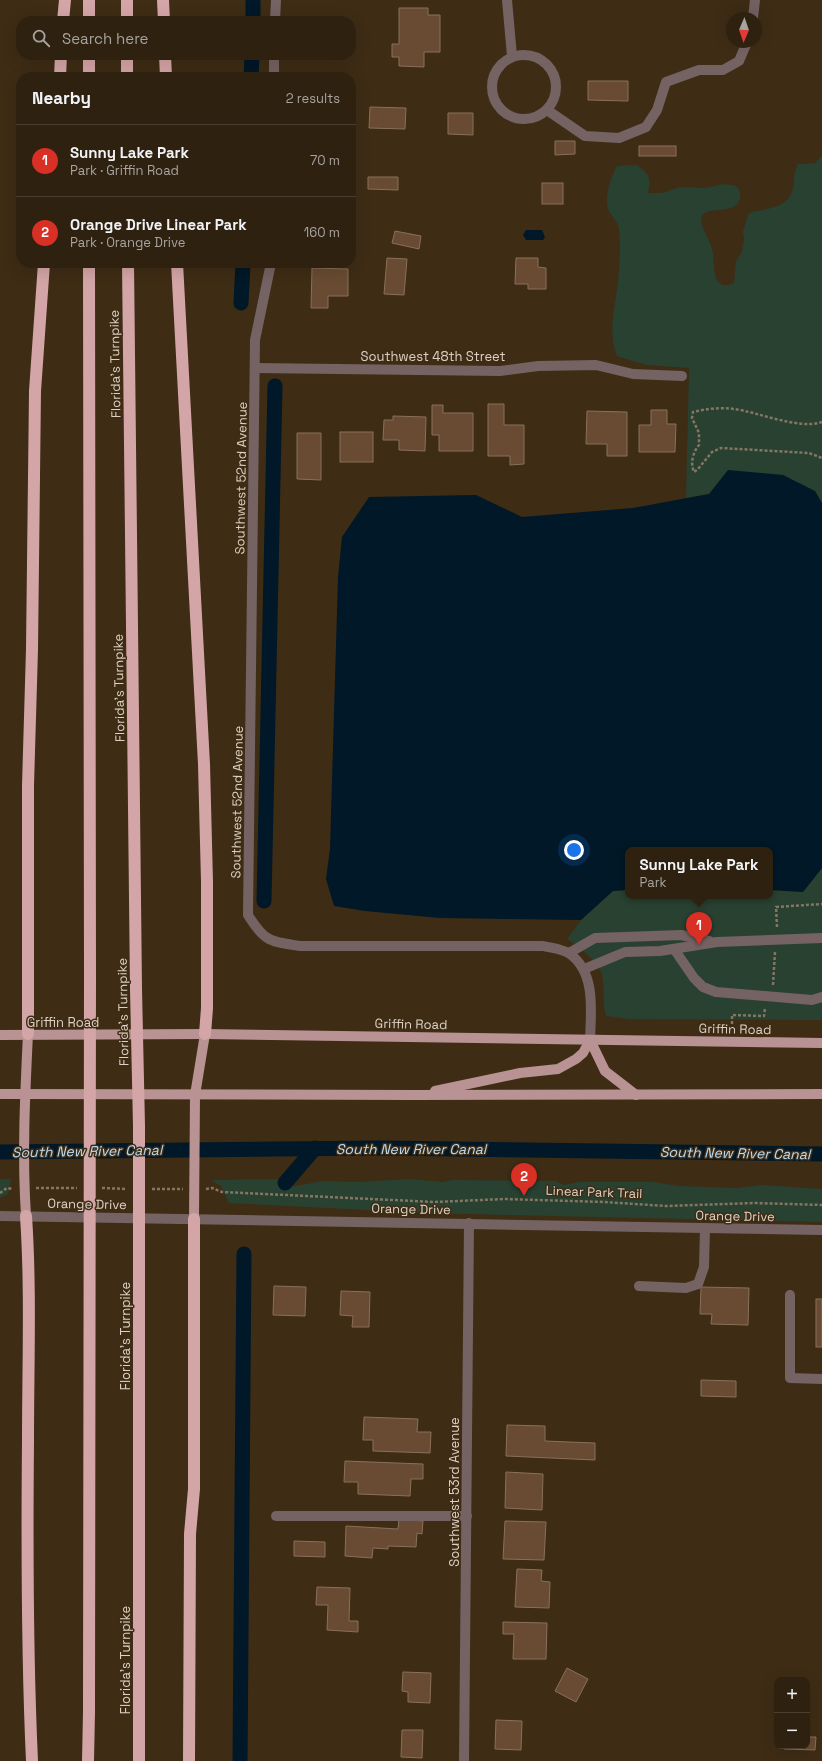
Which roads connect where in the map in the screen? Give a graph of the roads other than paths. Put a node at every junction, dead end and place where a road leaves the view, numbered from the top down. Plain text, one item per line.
1 (64, 0) edge
2 (89, 0) edge
3 (127, 0) edge
4 (163, 0) edge
5 (276, 0) edge
6 (506, 0) edge
7 (756, 0) edge
8 (754, 12) edge
9 (63, 16) edge
10 (89, 16) edge
11 (127, 16) edge
12 (164, 16) edge
13 (275, 16) edge
14 (744, 48) edge
15 (512, 56) junction
16 (62, 60) edge
17 (89, 60) edge
18 (127, 60) edge
19 (165, 60) edge
20 (274, 60) edge
21 (60, 72) edge
22 (89, 72) edge
23 (127, 72) edge
24 (166, 72) edge
25 (274, 72) edge
26 (547, 110) junction
27 (44, 268) edge
28 (89, 268) edge
29 (128, 268) edge
30 (177, 268) edge
31 (270, 268) edge
32 (255, 368) junction
33 (682, 376) dead end
34 (822, 938) edge
35 (717, 942) junction
36 (674, 949) junction
37 (569, 953) junction
38 (584, 969) junction
39 (822, 997) edge
40 (28, 1034) junction
41 (205, 1034) junction
42 (0, 1035) edge
43 (590, 1040) junction
44 (822, 1043) edge
45 (0, 1094) edge
46 (25, 1094) junction
47 (822, 1094) edge
48 (195, 1095) junction
49 (636, 1095) junction
50 (414, 1096) junction
51 (0, 1216) edge
52 (26, 1216) junction
53 (194, 1219) junction
54 (469, 1223) junction
55 (705, 1228) junction
56 (822, 1230) edge
57 (639, 1286) dead end
58 (790, 1296) dead end
59 (822, 1379) edge
60 (276, 1516) dead end
61 (467, 1516) junction
62 (32, 1761) edge
63 (88, 1761) edge
64 (139, 1761) edge
65 (189, 1761) edge
66 (464, 1761) edge

1 - 9 highway
2 - 10 highway
3 - 11 highway
4 - 12 highway
5 - 13 street
6 - 15 street
7 - 8 street
14 - 26 street
15 - 26 street
15 - 26 street
16 - 21 highway
17 - 22 highway
18 - 23 highway
19 - 24 highway
20 - 25 street
27 - 40 highway
28 - 63 highway, Florida's Turnpike, bridge
29 - 64 highway, Florida's Turnpike, bridge
30 - 41 highway
31 - 32 street, Southwest 52nd Avenue
32 - 33 street, Southwest 48th Street
32 - 37 street, Southwest 52nd Avenue
34 - 35 street
35 - 36 street
35 - 37 street
36 - 38 street
36 - 39 street
37 - 38 street
38 - 43 street
40 - 41 main road, Griffin Road
40 - 42 main road, Griffin Road
40 - 46 main road
41 - 43 main road, Griffin Road
41 - 48 main road
43 - 44 main road, Griffin Road
43 - 49 main road
43 - 50 main road
45 - 46 main road
46 - 48 main road
46 - 52 main road
47 - 49 main road
48 - 50 main road
48 - 53 main road
49 - 50 main road
51 - 52 street, Orange Drive
52 - 53 street, Orange Drive
52 - 62 highway
53 - 54 street, Orange Drive
53 - 65 highway
54 - 55 street, Orange Drive
54 - 61 street, Southwest 53rd Avenue
55 - 56 street, Orange Drive
55 - 57 street
58 - 59 street
60 - 61 street
61 - 66 street, Southwest 53rd Avenue

